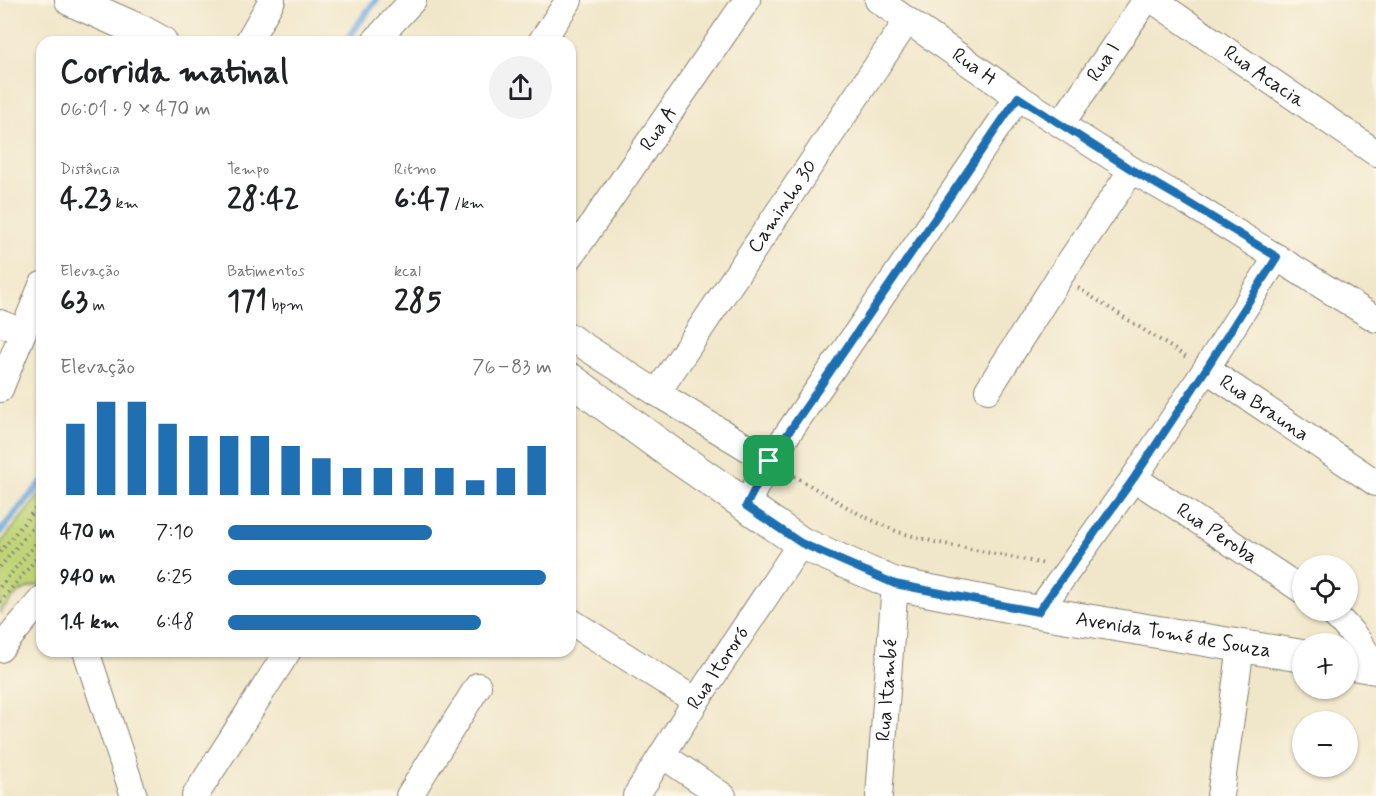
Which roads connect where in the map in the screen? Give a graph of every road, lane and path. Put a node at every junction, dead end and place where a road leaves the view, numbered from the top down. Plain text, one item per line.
1 (70, 0) edge
2 (272, 0) edge
3 (413, 0) edge
4 (569, 0) edge
5 (747, 0) edge
6 (878, 0) edge
7 (1146, 0) edge
8 (1153, 0) edge
9 (907, 21) junction
10 (142, 36) edge
11 (251, 36) edge
12 (380, 36) edge
13 (545, 36) edge
14 (1018, 97) junction
15 (1061, 124) junction
16 (1376, 153) edge
17 (1132, 170) junction
18 (576, 248) edge
19 (1277, 257) junction
20 (1060, 276) junction
21 (36, 293) edge
22 (1376, 319) edge
23 (11, 328) edge
24 (576, 341) edge
25 (1206, 369) junction
26 (576, 383) edge
27 (0, 389) edge
28 (988, 390) dead end
29 (657, 393) junction
30 (769, 461) junction
31 (1134, 478) junction
32 (1376, 483) edge
33 (746, 506) junction
34 (36, 508) edge
35 (36, 523) edge
36 (36, 543) edge
37 (801, 543) junction
38 (0, 552) edge
39 (36, 559) edge
40 (0, 567) edge
41 (1069, 569) junction
42 (1292, 583) edge
43 (895, 584) junction
44 (0, 587) edge
45 (0, 602) edge
46 (36, 605) edge
47 (1038, 612) junction
48 (1341, 621) edge
49 (576, 625) edge
50 (1241, 647) junction
51 (0, 649) edge
52 (1292, 655) edge
53 (88, 657) edge
54 (284, 657) edge
55 (1358, 665) edge
56 (1376, 668) edge
57 (478, 687) dead end
58 (696, 701) junction
59 (662, 754) junction
60 (134, 796) edge
61 (195, 796) edge
62 (409, 796) edge
63 (636, 796) edge
64 (723, 796) edge
65 (879, 796) edge
66 (1220, 796) edge

1 - 10 street
2 - 11 street
3 - 12 street
4 - 13 street
5 - 18 street, Rua A
6 - 9 street, Rua H
7 - 15 street, Rua I
8 - 16 street, Rua Acacia
9 - 14 street, Rua H
9 - 29 street, Caminho 30
14 - 15 street, Rua H
14 - 30 street
15 - 17 street, Rua H
17 - 19 street, Rua H
17 - 20 street
19 - 22 street, Rua H
19 - 25 street
20 - 25 path, Rua Brauna
20 - 28 street
21 - 23 street
23 - 27 street
24 - 29 street
25 - 31 street
25 - 32 street, Rua Brauna
26 - 33 street, Avenida Tomé de Souza
29 - 30 street
30 - 33 street
30 - 41 path
31 - 41 street
31 - 42 street, Rua Peroba
33 - 37 street, Avenida Tomé de Souza
34 - 38 path
35 - 40 path
36 - 44 path
37 - 43 street, Avenida Tomé de Souza
37 - 58 street, Rua Itororó
39 - 45 path
41 - 47 street
43 - 47 street, Avenida Tomé de Souza
43 - 65 street, Rua Itambé
46 - 51 street
47 - 50 street, Avenida Tomé de Souza
48 - 56 street
49 - 58 street
50 - 52 street, Avenida Tomé de Souza
50 - 66 street
53 - 60 street
54 - 61 street
55 - 56 street
57 - 62 street
58 - 59 street, Rua Itororó
59 - 63 street, Rua Itororó
59 - 64 street

